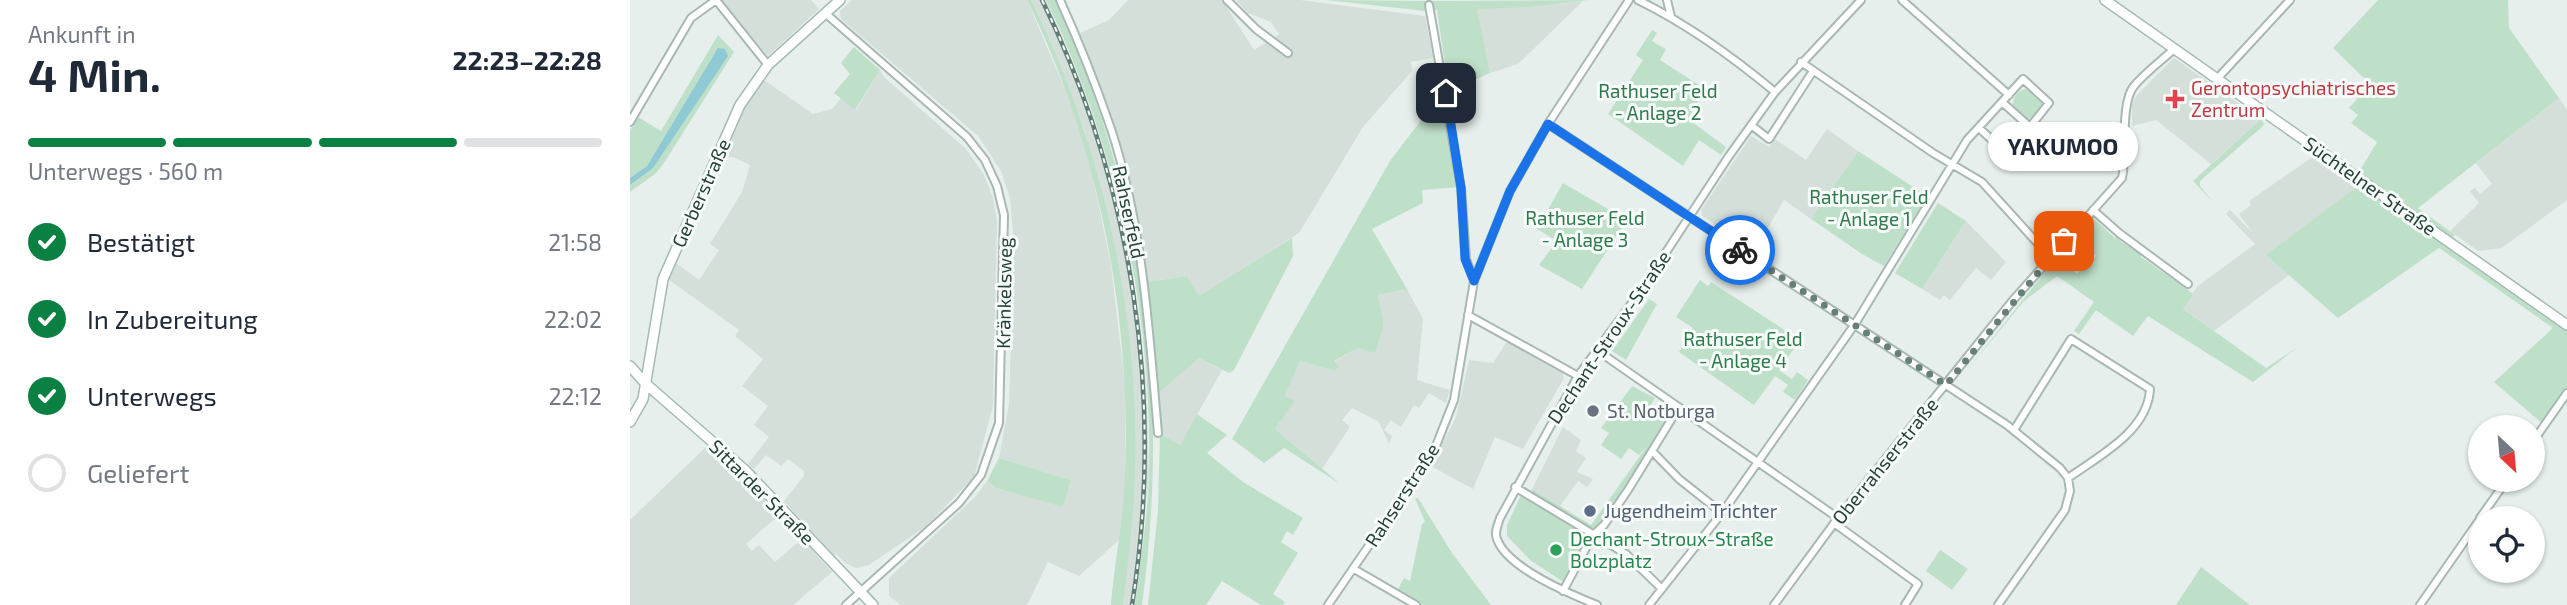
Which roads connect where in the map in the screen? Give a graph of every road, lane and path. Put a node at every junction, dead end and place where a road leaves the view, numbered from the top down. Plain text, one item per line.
1 (716, 0) edge
2 (840, 0) edge
3 (1060, 0) edge
4 (1227, 0) edge
5 (1629, 0) edge
6 (1638, 0) edge
7 (1667, 0) edge
8 (1861, 0) edge
9 (1902, 0) edge
10 (2105, 0) edge
11 (2290, 0) edge
12 (1429, 5) dead end
13 (825, 13) junction
14 (1671, 18) junction
15 (2174, 49) junction
16 (1288, 53) dead end
17 (1801, 62) junction
18 (768, 65) junction
19 (1813, 71) junction
20 (2217, 79) junction
21 (1774, 92) junction
22 (2009, 95) junction
23 (2002, 102) junction
24 (630, 122) edge
25 (1548, 124) junction
26 (1751, 125) junction
27 (2030, 127) junction
28 (1979, 128) junction
29 (1954, 165) junction
30 (2093, 211) junction
31 (1688, 216) junction
32 (2050, 257) junction
33 (1474, 281) junction
34 (2188, 284) dead end
35 (1468, 315) junction
36 (1855, 324) junction
37 (2567, 325) edge
38 (1598, 351) junction
39 (630, 366) edge
40 (1578, 376) junction
41 (646, 384) junction
42 (1946, 385) junction
43 (2567, 393) edge
44 (1679, 407) junction
45 (630, 422) edge
46 (2545, 424) edge
47 (2014, 430) junction
48 (1158, 433) dead end
49 (1652, 451) junction
50 (1759, 462) junction
51 (2068, 478) junction
52 (1515, 487) junction
53 (1722, 513) junction
54 (1836, 521) junction
55 (1593, 535) junction
56 (2468, 535) edge
57 (1354, 569) junction
58 (1662, 589) junction
59 (1563, 591) junction
60 (860, 593) junction
61 (846, 605) edge
62 (873, 605) edge
63 (1328, 605) edge
64 (1416, 605) edge
65 (1597, 605) edge
66 (1649, 605) edge
67 (1774, 605) edge
68 (1905, 605) edge
69 (1998, 605) edge
70 (2420, 605) edge

1 - 18 street
1 - 24 street
2 - 13 street, Gerberstraße
3 - 48 street, Rahserfeld
4 - 16 street
5 - 25 street, Rahserstraße
6 - 14 street
7 - 14 street
8 - 17 street, Dechant-Stroux-Straße
9 - 22 street
10 - 15 street, Süchtelner Straße
11 - 20 street
12 - 33 street
13 - 18 street, Gerberstraße
13 - 60 street, Kränkelsweg
14 - 21 street
15 - 20 street, Süchtelner Straße
15 - 30 street, Oberrahserstraße
17 - 19 street
17 - 21 street, Dechant-Stroux-Straße
18 - 41 street, Gerberstraße
19 - 26 street
19 - 29 street
20 - 37 street, Süchtelner Straße
21 - 26 street, Dechant-Stroux-Straße
22 - 23 street
22 - 27 street
23 - 27 street
23 - 28 street
25 - 31 street
25 - 33 street, Rahserstraße
26 - 31 street, Dechant-Stroux-Straße
27 - 28 street
28 - 29 street
29 - 32 street
29 - 36 street
30 - 32 street, Oberrahserstraße
30 - 34 street
31 - 36 street
31 - 38 street, Dechant-Stroux-Straße
32 - 42 street, Oberrahserstraße
33 - 35 street, Rahserstraße
35 - 40 street
35 - 57 street, Rahserstraße
36 - 42 street
36 - 50 street
38 - 40 street, Dechant-Stroux-Straße
38 - 44 street
39 - 41 street, Sittarder Straße
40 - 52 street, Dechant-Stroux-Straße
41 - 45 street, Gerberstraße
41 - 60 street, Sittarder Straße
42 - 47 street
42 - 54 street, Oberrahserstraße
43 - 46 street
44 - 49 street
44 - 50 street
47 - 51 street
47 - 51 street
49 - 53 street
49 - 55 street
50 - 53 street
50 - 54 street
51 - 69 street
52 - 55 street
52 - 59 street, Dechant-Stroux-Straße
53 - 58 street
54 - 67 street, Oberrahserstraße
54 - 68 street
55 - 58 street
55 - 59 street
56 - 70 street
57 - 63 street, Rahserstraße
57 - 64 street
58 - 66 street
59 - 65 street, Dechant-Stroux-Straße
60 - 61 street, Kränkelsweg
60 - 62 street, Sittarder Straße

